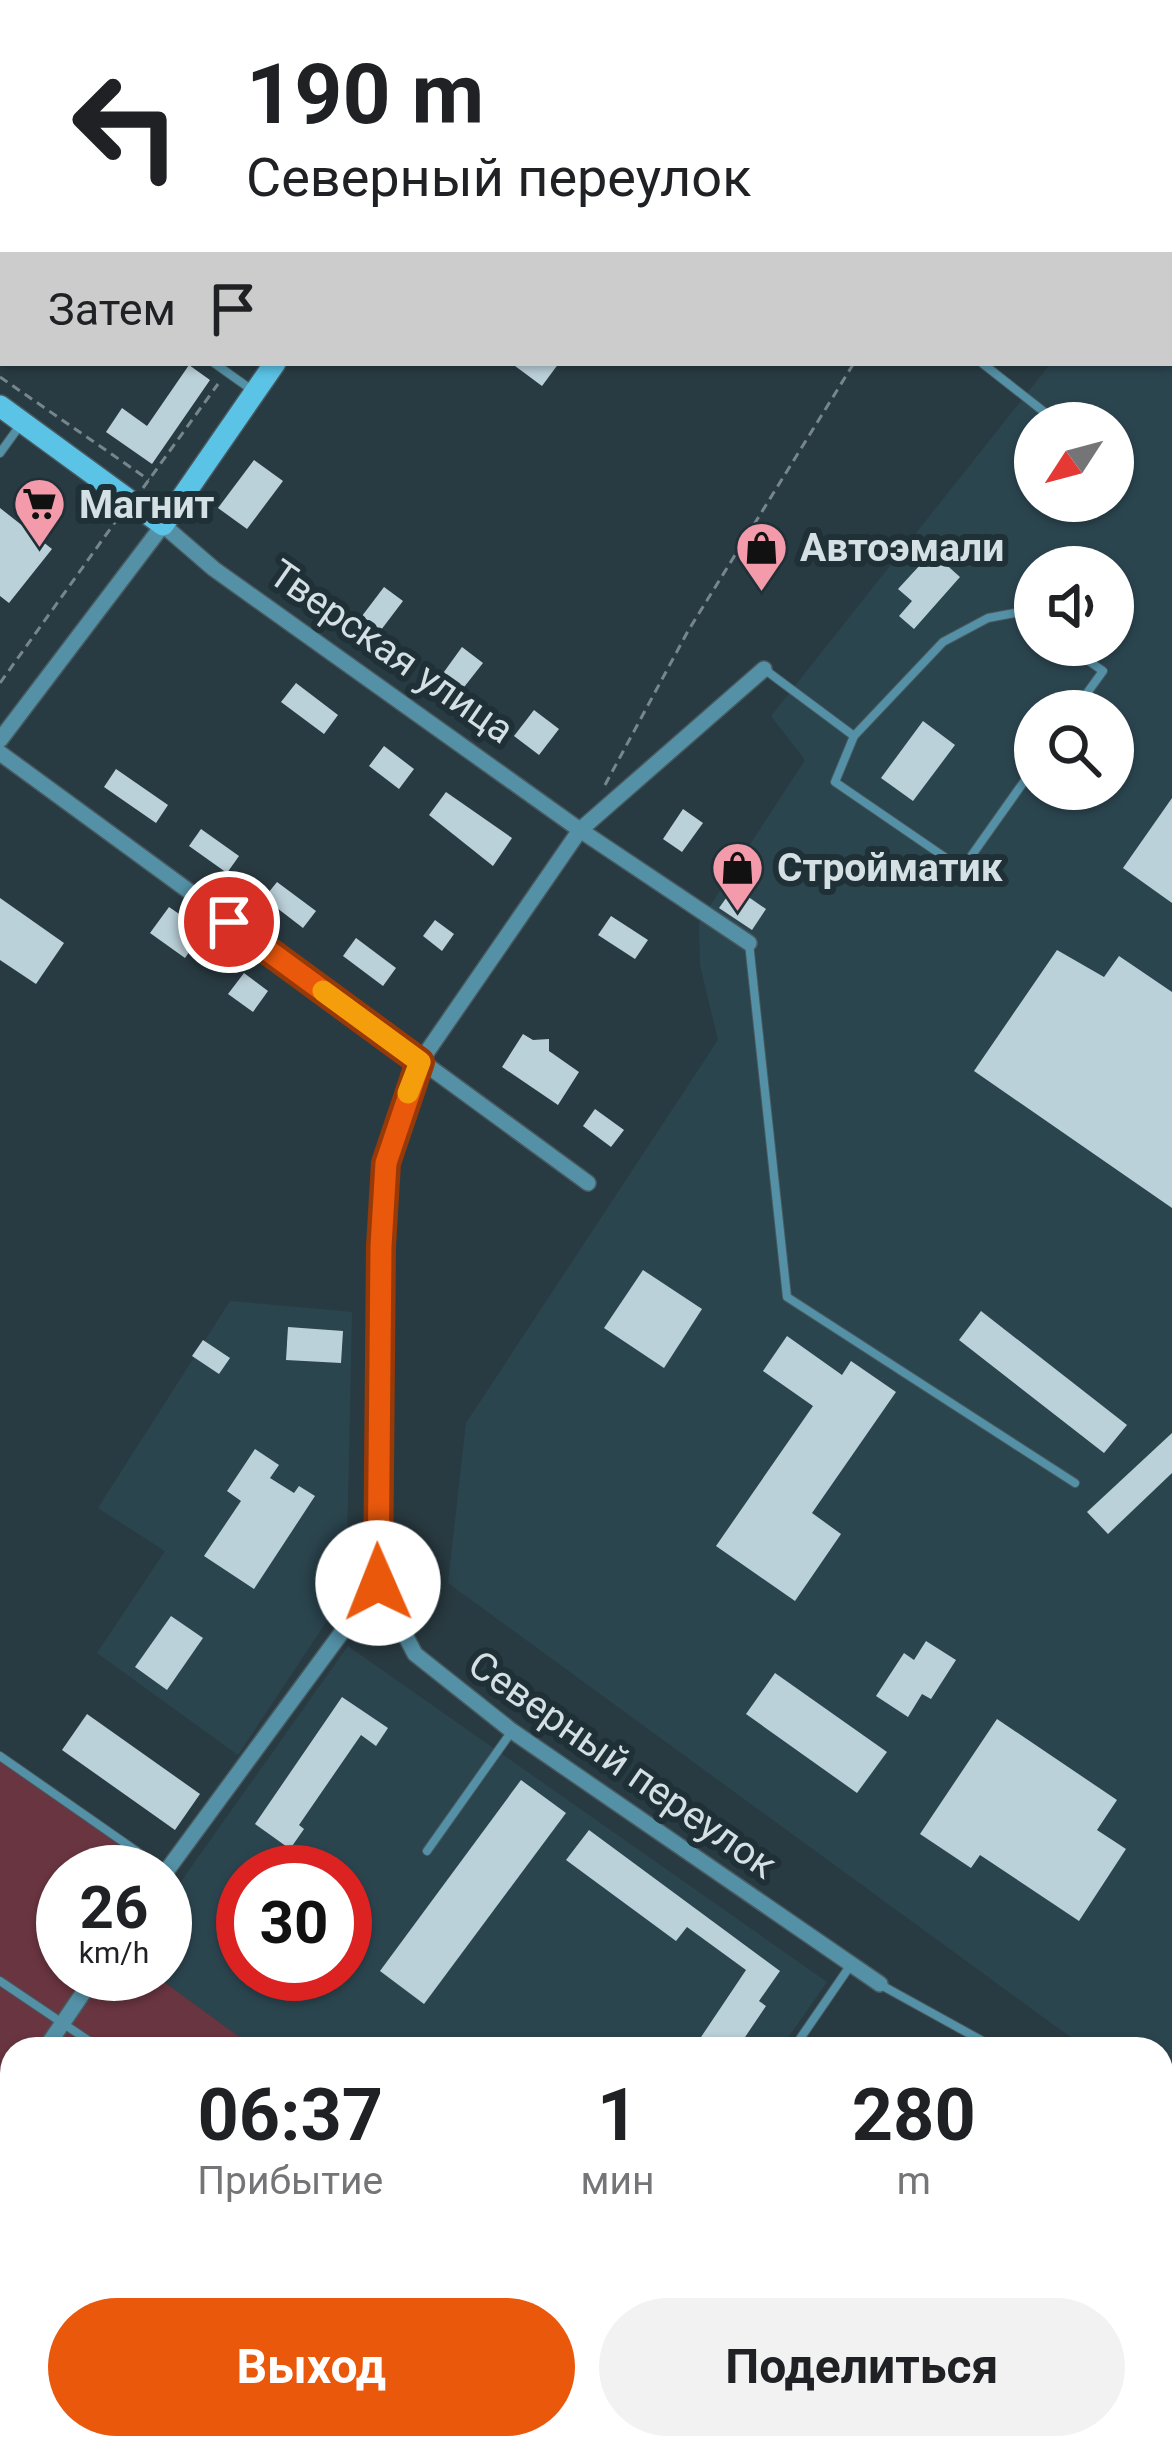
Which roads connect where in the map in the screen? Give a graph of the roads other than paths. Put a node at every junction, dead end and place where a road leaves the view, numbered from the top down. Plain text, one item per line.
1 (218, 366) edge
2 (273, 366) edge
3 (986, 366) edge
4 (255, 392) junction
5 (1032, 402) edge
6 (0, 406) edge
7 (22, 422) junction
8 (0, 453) edge
9 (163, 525) junction
10 (1014, 612) edge
11 (1095, 666) edge
12 (764, 669) joint
13 (1089, 690) edge
14 (854, 736) junction
15 (0, 740) edge
16 (0, 753) edge
17 (1014, 796) edge
18 (580, 830) junction
19 (749, 944) joint
20 (420, 1062) junction
21 (588, 1183) dead end
22 (1075, 1483) dead end
23 (378, 1583) junction
24 (512, 1731) junction
25 (0, 1756) edge
26 (126, 1845) edge
27 (186, 1845) edge
28 (427, 1851) dead end
29 (851, 1965) junction
30 (0, 1981) edge
31 (880, 1984) joint
32 (78, 2001) edge
33 (63, 2023) junction
34 (53, 2037) edge
35 (83, 2037) edge
36 (801, 2037) edge
37 (975, 2037) edge

1 - 4 lane
2 - 4 main road
3 - 5 lane
4 - 9 main road
6 - 7 main road, Тверская улица
7 - 8 lane
7 - 9 main road, Тверская улица
9 - 15 street
9 - 18 street, Тверская улица
10 - 14 lane
11 - 13 lane
12 - 14 lane
12 - 18 street, Северный переулок
14 - 17 lane
16 - 20 street
18 - 19 street, Тверская улица
18 - 20 street, Северный переулок
19 - 22 lane
20 - 21 street
20 - 23 street, Северный переулок
23 - 24 street, Северный переулок
23 - 27 street
24 - 28 lane
24 - 29 street, Северный переулок
25 - 26 lane
29 - 31 street, Северный переулок
29 - 36 lane
30 - 33 lane
31 - 37 lane
32 - 33 street
33 - 34 street
33 - 35 lane

